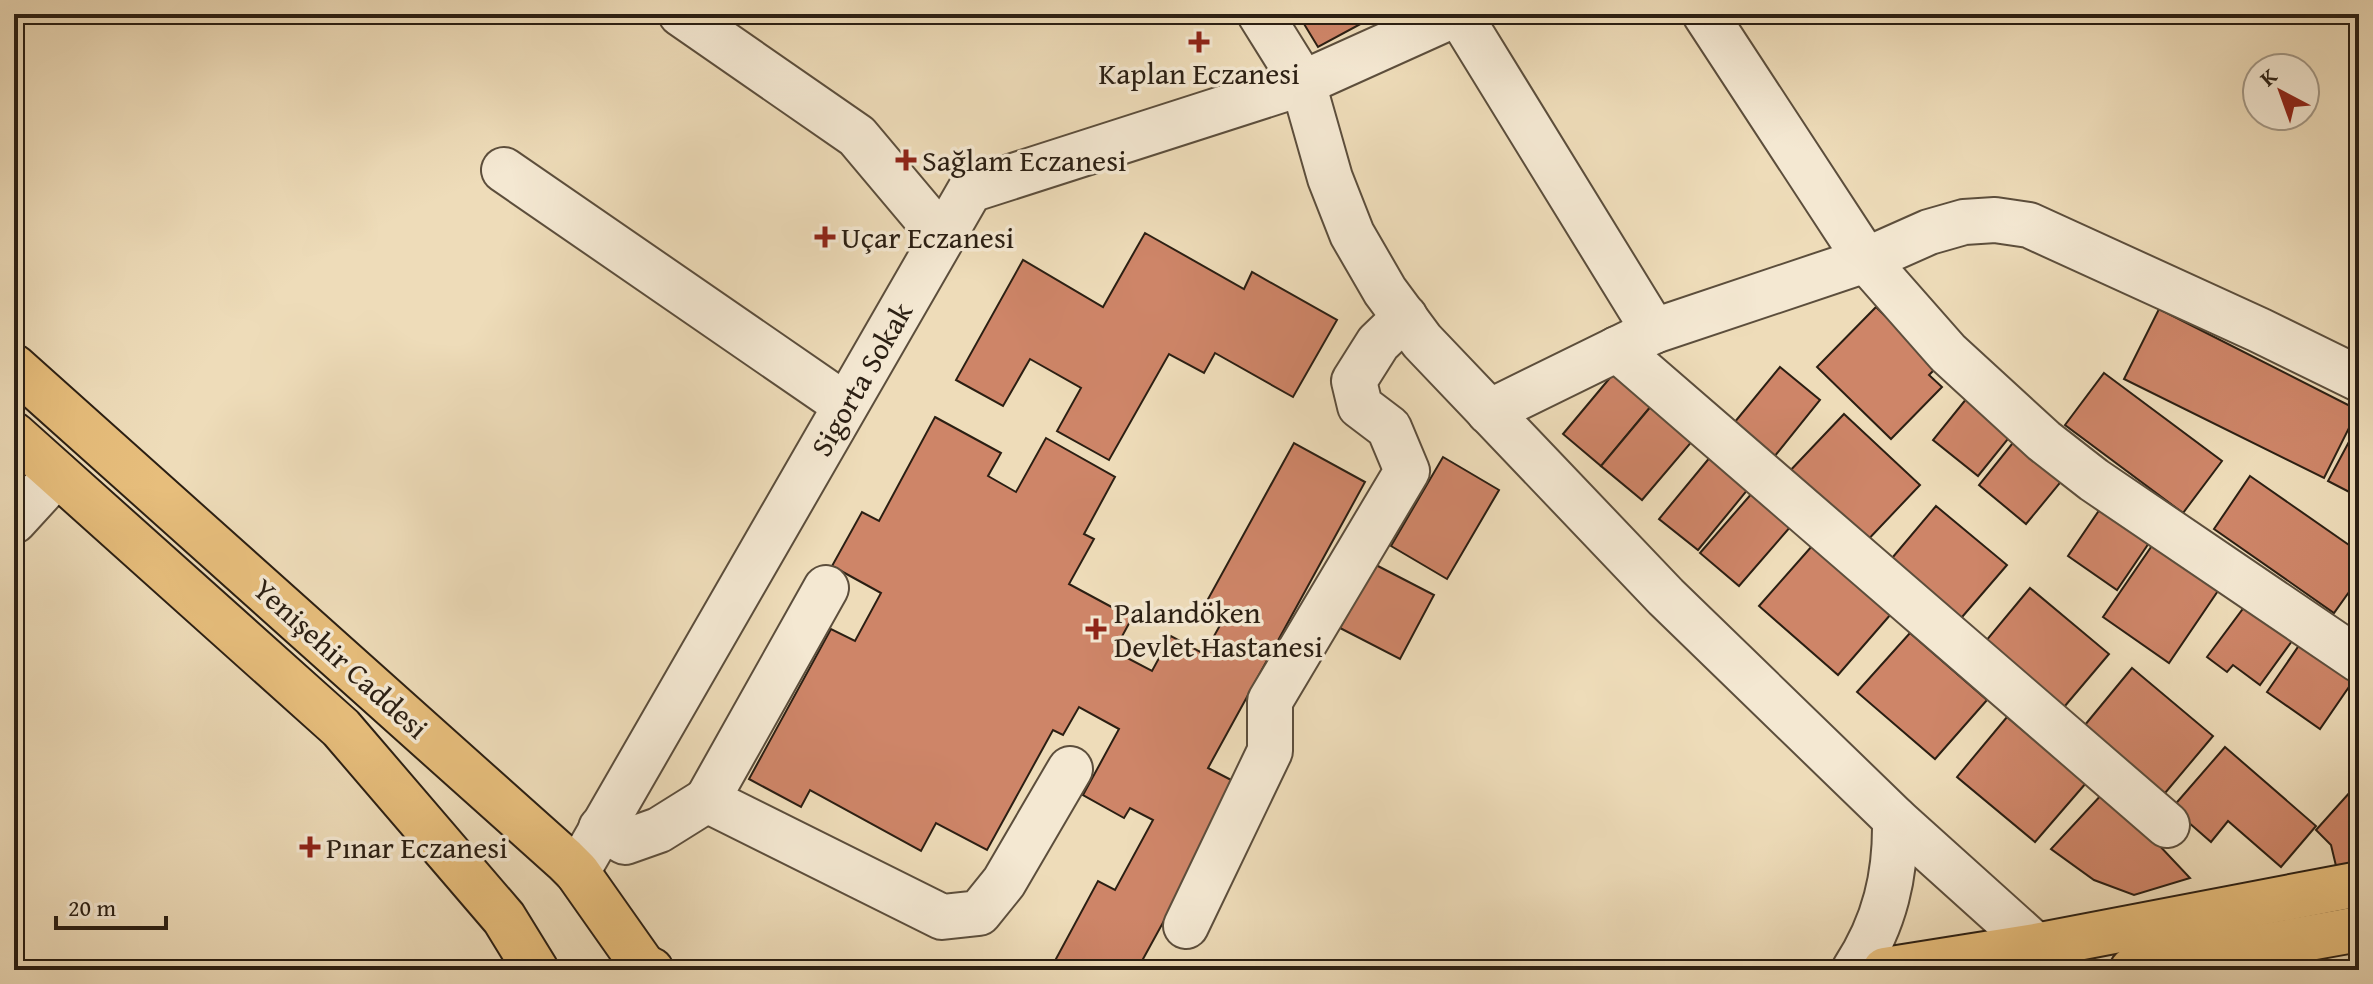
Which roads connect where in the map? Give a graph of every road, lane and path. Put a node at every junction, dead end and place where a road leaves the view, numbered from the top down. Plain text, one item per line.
1 (681, 14) edge
2 (1260, 14) edge
3 (1705, 14) edge
4 (1446, 16) edge
5 (1303, 83) junction
6 (504, 170) dead end
7 (942, 237) junction
8 (1866, 260) junction
9 (1405, 317) junction
10 (1636, 340) junction
11 (14, 367) edge
12 (2359, 379) edge
13 (845, 405) junction
14 (1489, 412) junction
15 (14, 435) edge
16 (57, 474) junction
17 (14, 521) edge
18 (826, 588) dead end
19 (2359, 660) edge
20 (1070, 769) dead end
21 (707, 800) junction
22 (1895, 819) junction
23 (2167, 825) dead end
24 (601, 828) junction
25 (577, 872) junction
26 (2359, 884) edge
27 (1186, 926) dead end
28 (2359, 929) edge
29 (2036, 946) junction
30 (647, 969) edge
31 (536, 970) edge
32 (1854, 970) edge
33 (1885, 970) edge
34 (2132, 970) edge

1 - 7 street
2 - 5 street
3 - 8 street
4 - 5 street, Sigorta Sokak
4 - 10 street
5 - 7 street, Sigorta Sokak
5 - 9 street
6 - 13 street
7 - 13 street, Sigorta Sokak
8 - 10 street
8 - 12 street
8 - 19 street
9 - 14 street
9 - 27 street
10 - 14 street
10 - 23 street
11 - 25 main road, Yenişehir Caddesi
13 - 24 street, Sigorta Sokak
14 - 22 street
15 - 16 main road, Yenişehir Caddesi
16 - 17 street
16 - 31 main road, Yenişehir Caddesi
18 - 21 street
20 - 21 street
21 - 24 street
22 - 29 street
22 - 32 street
24 - 25 street, Sigorta Sokak
25 - 30 main road, Yenişehir Caddesi
26 - 29 main road
28 - 34 main road
29 - 33 main road

